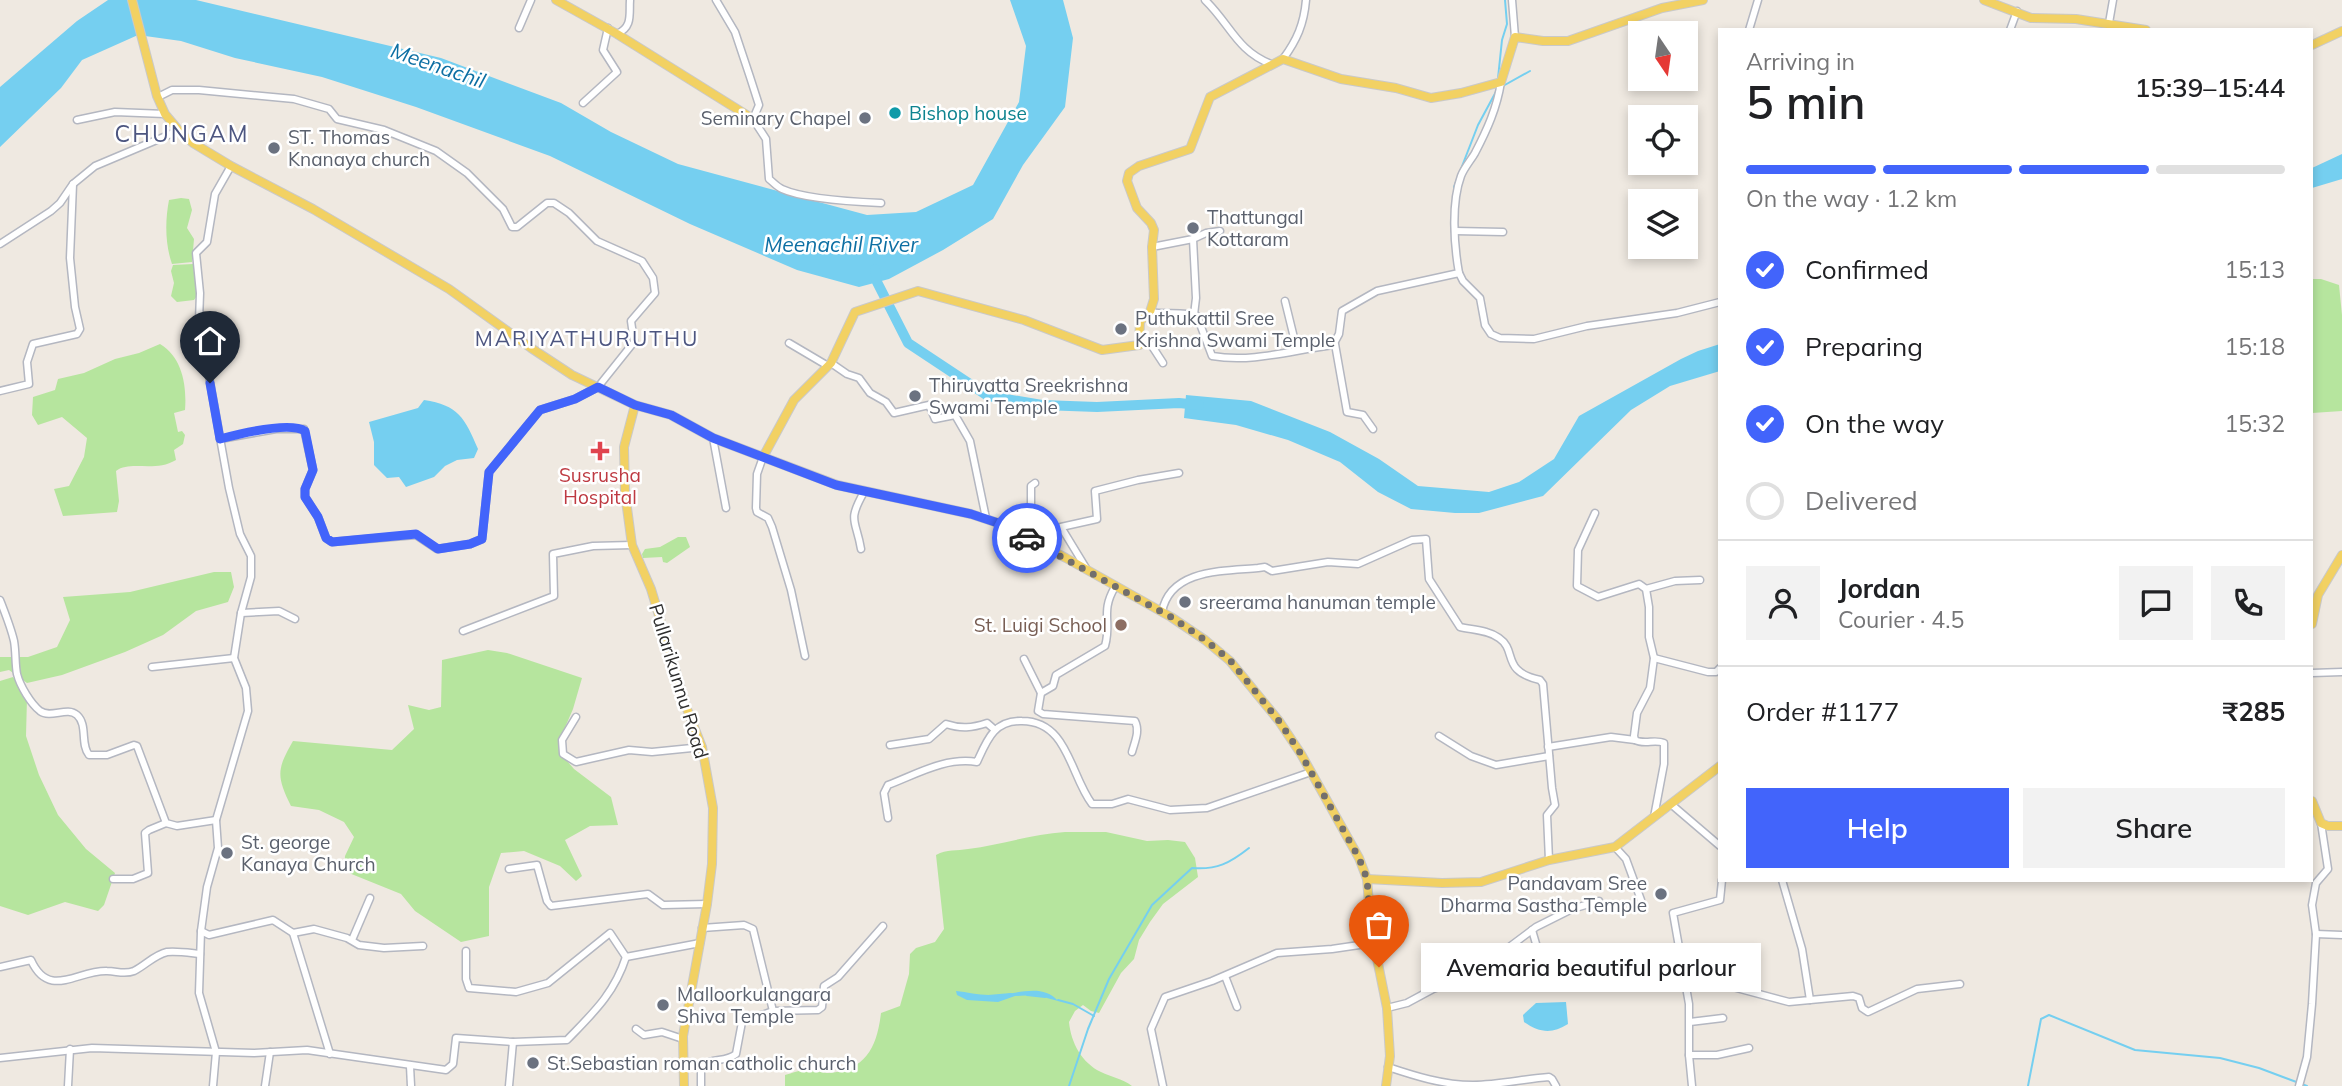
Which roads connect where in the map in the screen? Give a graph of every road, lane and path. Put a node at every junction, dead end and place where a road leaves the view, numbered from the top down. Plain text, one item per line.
1 (132, 0) edge
2 (531, 0) edge
3 (556, 0) edge
4 (629, 0) edge
5 (716, 0) edge
6 (1205, 0) edge
7 (1306, 0) edge
8 (1512, 0) edge
9 (1703, 0) edge
10 (1758, 0) edge
11 (1984, 0) edge
12 (2113, 0) edge
13 (2017, 11) junction
14 (2109, 23) junction
15 (519, 28) dead end
16 (608, 28) junction
17 (1750, 28) edge
18 (2011, 28) edge
19 (2135, 28) edge
20 (2342, 31) edge
21 (617, 34) junction
22 (1515, 37) junction
23 (2313, 45) edge
24 (1283, 59) junction
25 (1271, 65) junction
26 (1499, 85) junction
27 (158, 96) junction
28 (583, 103) dead end
29 (165, 114) junction
30 (753, 119) junction
31 (77, 120) dead end
32 (178, 131) junction
33 (231, 166) junction
34 (73, 184) junction
35 (881, 203) dead end
36 (1220, 231) dead end
37 (1455, 231) junction
38 (1503, 232) dead end
39 (1194, 239) junction
40 (0, 244) edge
41 (1152, 247) junction
42 (1459, 273) junction
43 (1285, 301) dead end
44 (1718, 303) edge
45 (1150, 312) junction
46 (1194, 315) junction
47 (1140, 342) junction
48 (789, 343) dead end
49 (1335, 344) junction
50 (1297, 350) junction
51 (1163, 363) dead end
52 (830, 365) junction
53 (598, 387) junction
54 (0, 391) edge
55 (635, 405) junction
56 (1373, 429) dead end
57 (223, 438) junction
58 (713, 438) junction
59 (763, 457) junction
60 (1178, 473) dead end
61 (1035, 483) dead end
62 (864, 492) junction
63 (726, 508) dead end
64 (1595, 513) dead end
65 (986, 518) junction
66 (998, 523) junction
67 (632, 545) junction
68 (861, 549) dead end
69 (2342, 555) edge
70 (1086, 569) junction
71 (2337, 571) edge
72 (1700, 580) dead end
73 (1115, 587) junction
74 (1646, 589) junction
75 (0, 600) edge
76 (1162, 612) junction
77 (241, 613) junction
78 (295, 619) dead end
79 (2313, 619) edge
80 (463, 631) dead end
81 (805, 656) dead end
82 (234, 658) junction
83 (1654, 658) junction
84 (1024, 659) dead end
85 (152, 667) dead end
86 (1718, 670) edge
87 (2342, 672) edge
88 (2313, 673) edge
89 (1041, 693) junction
90 (1038, 711) junction
91 (576, 717) dead end
92 (1032, 721) junction
93 (995, 730) junction
94 (1439, 736) dead end
95 (1635, 740) junction
96 (890, 745) dead end
97 (702, 747) junction
98 (1548, 747) junction
99 (1132, 752) dead end
100 (1549, 756) junction
101 (1718, 768) edge
102 (1311, 772) junction
103 (2313, 803) edge
104 (1672, 805) junction
105 (1654, 817) junction
106 (888, 818) dead end
107 (216, 820) junction
108 (166, 823) junction
109 (2321, 823) junction
110 (2342, 826) edge
111 (1718, 844) edge
112 (1615, 847) junction
113 (1549, 860) junction
114 (509, 869) dead end
115 (113, 879) dead end
116 (1367, 879) junction
117 (1722, 882) edge
118 (1783, 882) edge
119 (370, 898) dead end
120 (1641, 900) dead end
121 (1599, 901) dead end
122 (707, 904) junction
123 (883, 926) dead end
124 (702, 928) junction
125 (1532, 930) junction
126 (201, 931) junction
127 (293, 933) junction
128 (2316, 934) junction
129 (2342, 935) edge
130 (352, 940) junction
131 (700, 943) junction
132 (1373, 943) junction
133 (423, 946) dead end
134 (466, 951) dead end
135 (200, 954) junction
136 (626, 957) junction
137 (0, 967) edge
138 (1225, 976) junction
139 (1685, 980) junction
140 (1959, 984) dead end
141 (1810, 1000) junction
142 (1237, 1007) dead end
143 (1387, 1008) junction
144 (773, 1011) junction
145 (1723, 1018) dead end
146 (1690, 1022) junction
147 (636, 1029) dead end
148 (683, 1039) junction
149 (513, 1042) junction
150 (1749, 1048) dead end
151 (70, 1049) junction
152 (216, 1052) junction
153 (270, 1052) junction
154 (330, 1054) junction
155 (1689, 1055) junction
156 (0, 1059) edge
157 (410, 1066) junction
158 (1388, 1067) junction
159 (68, 1086) edge
160 (213, 1086) edge
161 (265, 1086) edge
162 (411, 1086) edge
163 (509, 1086) edge
164 (684, 1086) edge
165 (701, 1086) edge
166 (1163, 1086) edge
167 (1386, 1086) edge
168 (1556, 1086) edge
169 (1692, 1086) edge
170 (2300, 1086) edge

1 - 27 main road
2 - 15 street
3 - 16 main road
4 - 21 street
5 - 30 street
6 - 25 street
7 - 24 street
8 - 22 street
9 - 22 main road
10 - 17 street
11 - 13 main road
12 - 14 street
13 - 14 main road
13 - 18 street
14 - 19 main road
16 - 21 main road
16 - 28 street
20 - 23 main road
21 - 30 main road
22 - 26 main road
24 - 25 main road
24 - 26 main road
25 - 41 main road
26 - 37 street
27 - 29 main road
27 - 53 street
29 - 31 street
29 - 32 main road
30 - 35 street
32 - 33 main road
32 - 34 street
33 - 53 main road
33 - 57 street
34 - 40 street
34 - 54 street
36 - 39 street
37 - 38 street
37 - 42 street
39 - 41 street
39 - 46 street
41 - 45 main road
42 - 44 street
42 - 49 street
43 - 50 street
45 - 46 street
45 - 47 main road
46 - 50 street
47 - 51 street
47 - 52 main road
48 - 52 street
49 - 50 street
49 - 56 street
52 - 59 main road
52 - 65 street
53 - 55 main road
53 - 57 street
55 - 58 main road
55 - 67 main road, Pullarikunnu Road
57 - 77 street
58 - 59 main road
58 - 63 street
59 - 62 main road
59 - 81 street
60 - 70 street
61 - 66 street
62 - 65 main road
62 - 68 street
64 - 74 street
65 - 66 main road
66 - 70 main road
67 - 80 street
67 - 97 main road, Pullarikunnu Road
69 - 71 main road
70 - 73 main road
71 - 79 main road
72 - 74 street
73 - 76 main road
73 - 89 street
74 - 83 street
75 - 108 street
76 - 98 street
76 - 102 main road
77 - 78 street
77 - 82 street
82 - 85 street
82 - 107 street
83 - 86 street
83 - 95 street
84 - 89 street
87 - 88 street
89 - 90 street
90 - 92 street
90 - 99 street
91 - 97 street
92 - 93 street
92 - 102 street
93 - 96 street
93 - 106 street
94 - 100 street
95 - 98 street
95 - 105 street
97 - 122 main road, Pullarikunnu Road
98 - 100 street
100 - 113 street
101 - 104 main road
102 - 116 main road
103 - 109 main road
104 - 105 main road
104 - 111 street
105 - 112 main road
107 - 108 street
107 - 126 street
108 - 115 street
109 - 110 main road
109 - 128 street
112 - 113 main road
112 - 120 street
113 - 116 main road
114 - 122 street
116 - 132 main road
117 - 139 street
118 - 141 street
119 - 130 street
121 - 125 street
122 - 124 main road, Pullarikunnu Road
123 - 144 street
124 - 131 main road, Pullarikunnu Road
124 - 144 street
125 - 139 street
125 - 143 street
126 - 127 street
126 - 135 street
127 - 130 street
127 - 154 street
128 - 129 street
128 - 170 street
130 - 133 street
131 - 136 street
131 - 148 main road, Pullarikunnu Road
132 - 138 street
132 - 143 main road
134 - 136 street
135 - 137 street
135 - 152 street
136 - 149 street
138 - 142 street
138 - 166 street
139 - 141 street
139 - 146 street
140 - 141 street
143 - 158 main road
144 - 165 street
145 - 146 street
146 - 155 street
147 - 148 street
148 - 164 main road, Pullarikunnu Road
149 - 157 street
149 - 163 street
150 - 155 street
151 - 152 street
151 - 156 street
151 - 159 street
152 - 153 street
152 - 160 street
153 - 154 street
153 - 161 street
154 - 157 street
155 - 169 street
157 - 162 street
158 - 167 main road
158 - 168 street

